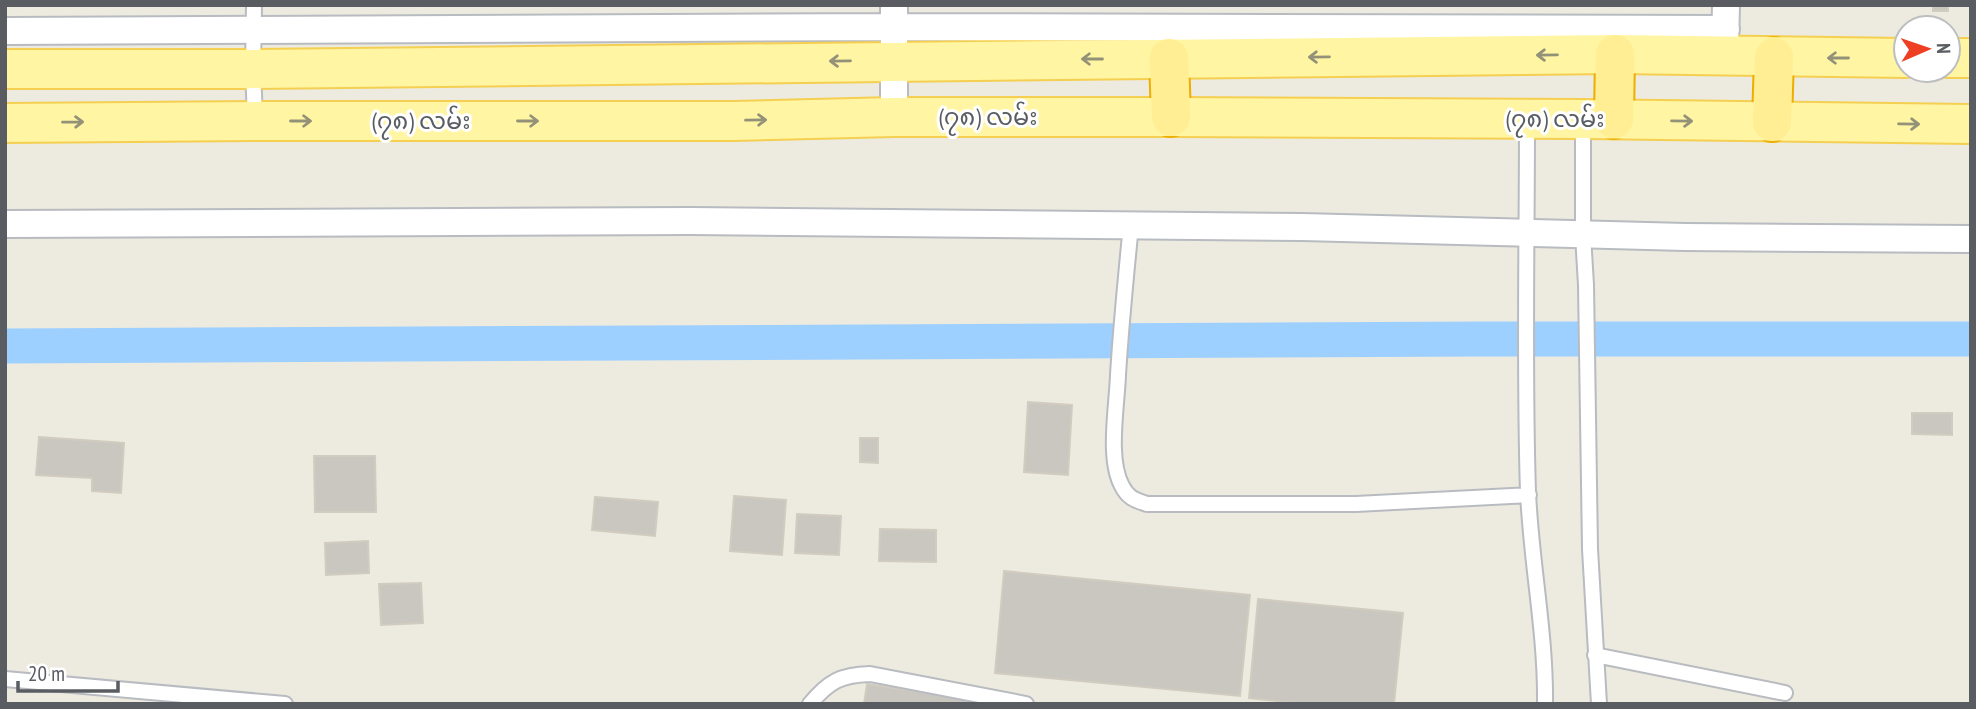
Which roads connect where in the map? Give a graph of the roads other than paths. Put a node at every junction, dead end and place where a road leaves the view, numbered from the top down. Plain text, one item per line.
1 (255, 18) edge
2 (1725, 30) edge
3 (5, 31) edge
4 (894, 31) edge
5 (1615, 54) junction
6 (1774, 57) junction
7 (1169, 58) junction
8 (1892, 58) edge
9 (5, 69) edge
10 (253, 69) junction
11 (894, 117) junction
12 (1171, 117) junction
13 (1527, 119) junction
14 (1598, 119) junction
15 (255, 121) junction
16 (1772, 122) junction
17 (5, 123) edge
18 (1971, 124) edge
19 (5, 224) edge
20 (1131, 225) junction
21 (1527, 233) junction
22 (1583, 234) junction
23 (1971, 239) edge
24 (1528, 495) junction
25 (1595, 654) junction
26 (5, 679) edge
27 (1785, 694) dead end
28 (285, 704) edge
29 (810, 704) edge
30 (1026, 704) edge
31 (1545, 704) edge
32 (1599, 704) edge

1 - 3 street
1 - 4 street
1 - 10 lane
2 - 4 street
2 - 5 main road
2 - 6 main road
7 -> 4 main road
4 -> 10 main road
4 - 11 street
5 -> 7 main road
5 - 14 highway
8 -> 6 main road
6 - 16 highway
7 - 12 highway
9 - 10 main road
10 - 15 lane
11 - 12 main road, (၇၈) လမ်း
15 -> 11 main road, (၇၈) လမ်း
12 - 13 main road, (၇၈) လမ်း
13 - 14 main road, (၇၈) လမ်း
13 - 21 lane
14 -> 16 main road, (၇၈) လမ်း
14 - 22 lane
17 -> 15 main road, (၇၈) လမ်း
16 -> 18 main road, (၇၈) လမ်း
19 - 20 street
20 - 21 street
20 - 24 lane
21 - 22 street
21 - 24 lane
22 - 23 street
22 - 25 lane
24 - 31 lane
25 - 27 lane
25 - 32 lane
26 - 28 lane
29 - 30 lane

